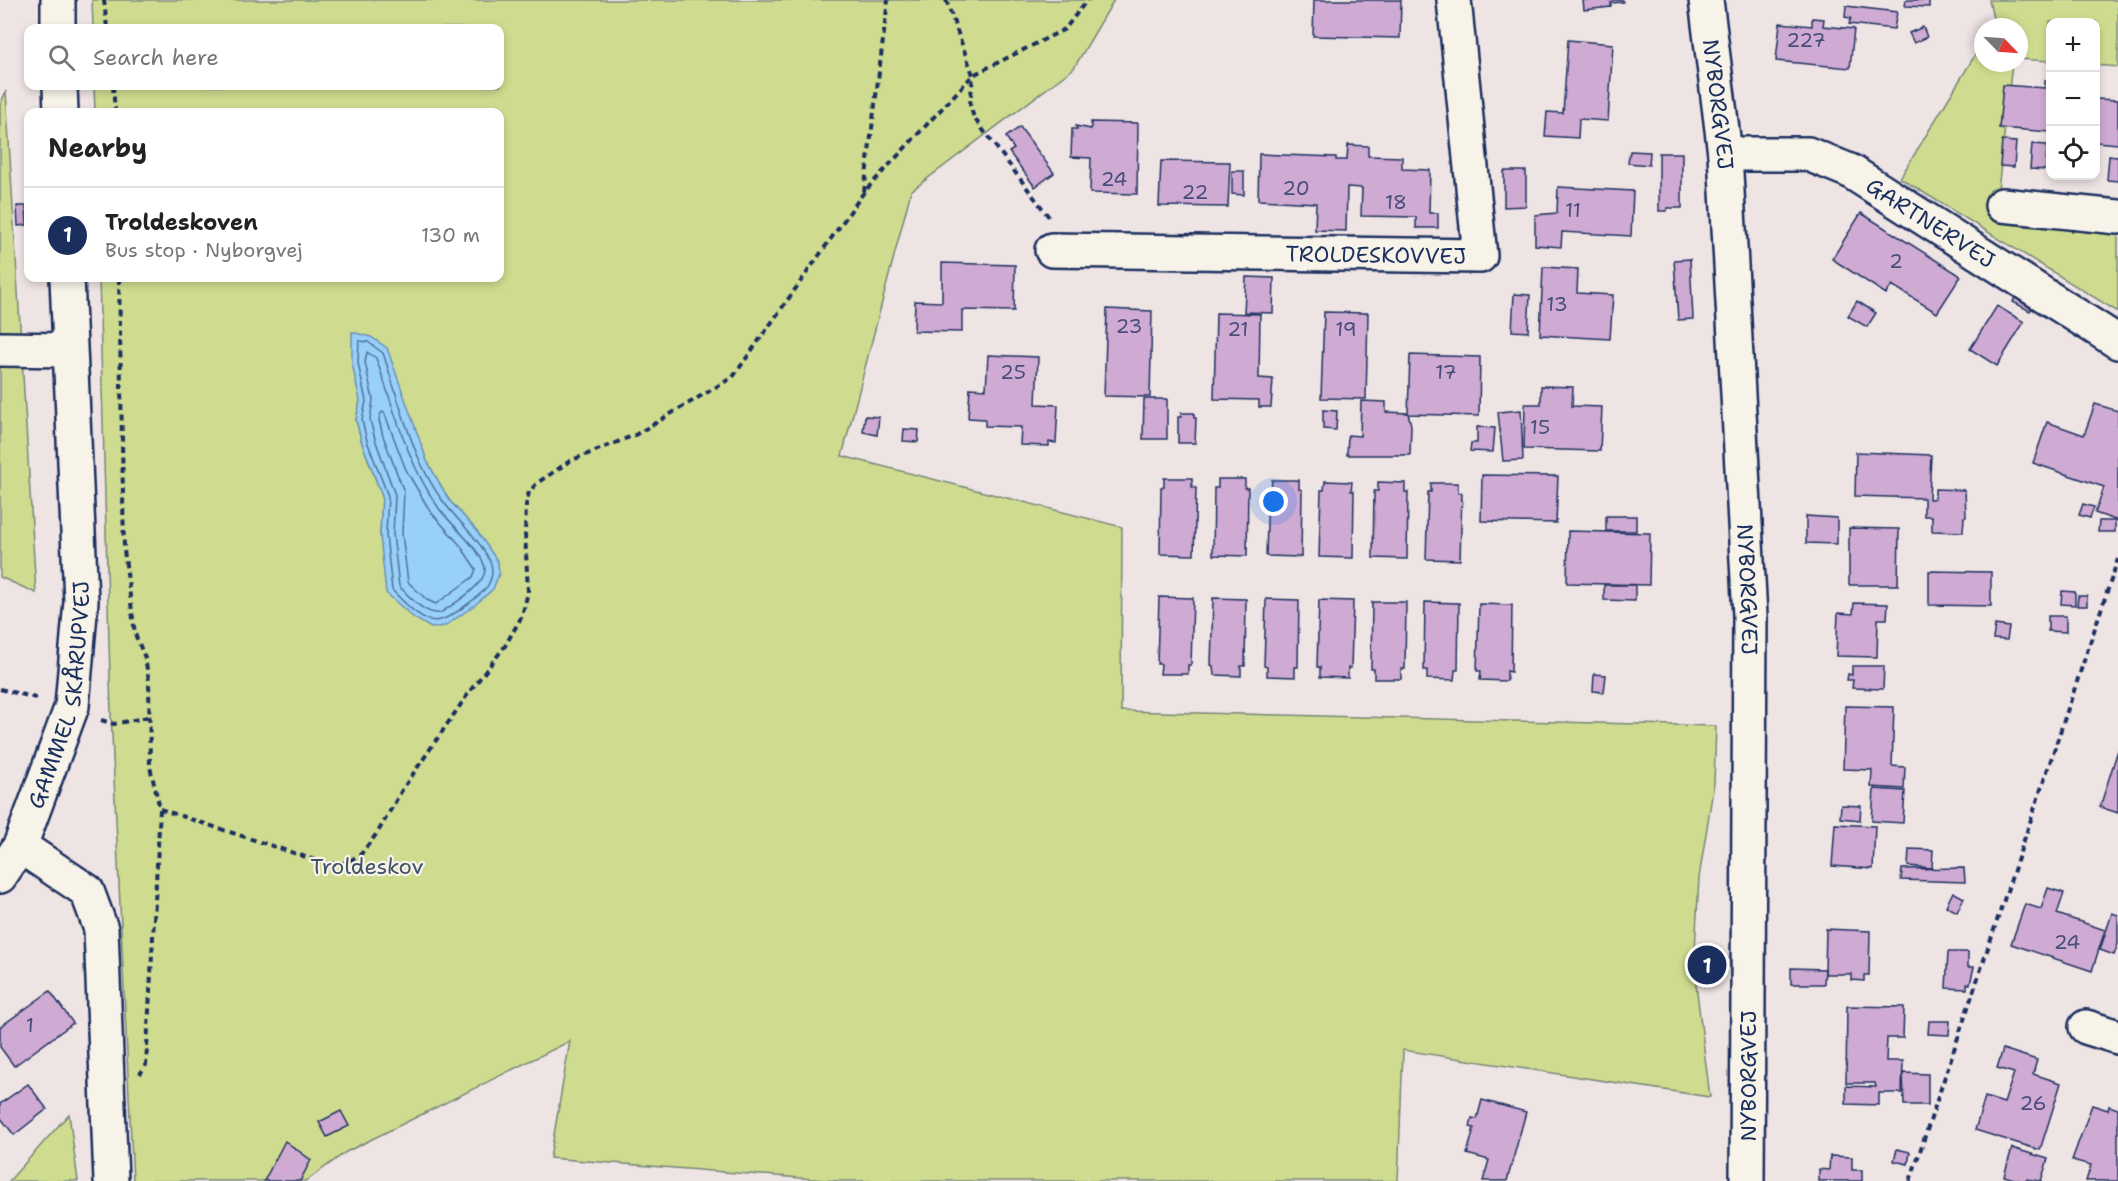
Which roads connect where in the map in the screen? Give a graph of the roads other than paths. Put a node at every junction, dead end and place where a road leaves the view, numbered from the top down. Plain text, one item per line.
1 (58, 0) edge
2 (1454, 0) edge
3 (1706, 0) edge
4 (58, 24) edge
5 (60, 90) edge
6 (61, 108) edge
7 (1725, 154) junction
8 (2001, 205) dead end
9 (2118, 217) edge
10 (1052, 250) road end
11 (67, 282) edge
12 (2118, 342) edge
13 (0, 349) edge
14 (69, 350) junction
15 (20, 846) junction
16 (0, 876) edge
17 (2086, 1027) dead end
18 (2118, 1037) edge
19 (111, 1181) edge
20 (1747, 1181) edge

1 - 4 street
2 - 10 street, TROLDESKOVVEJ
3 - 7 street, NYBORGVEJ
5 - 6 street
7 - 12 street, GARTNERVEJ
7 - 20 street, NYBORGVEJ
8 - 9 street
11 - 14 street, GAMMEL SKÅRUPVEJ
13 - 14 street
14 - 15 street, GAMMEL SKÅRUPVEJ
15 - 16 street, GAMMEL SKÅRUPVEJ
15 - 19 street
17 - 18 street

